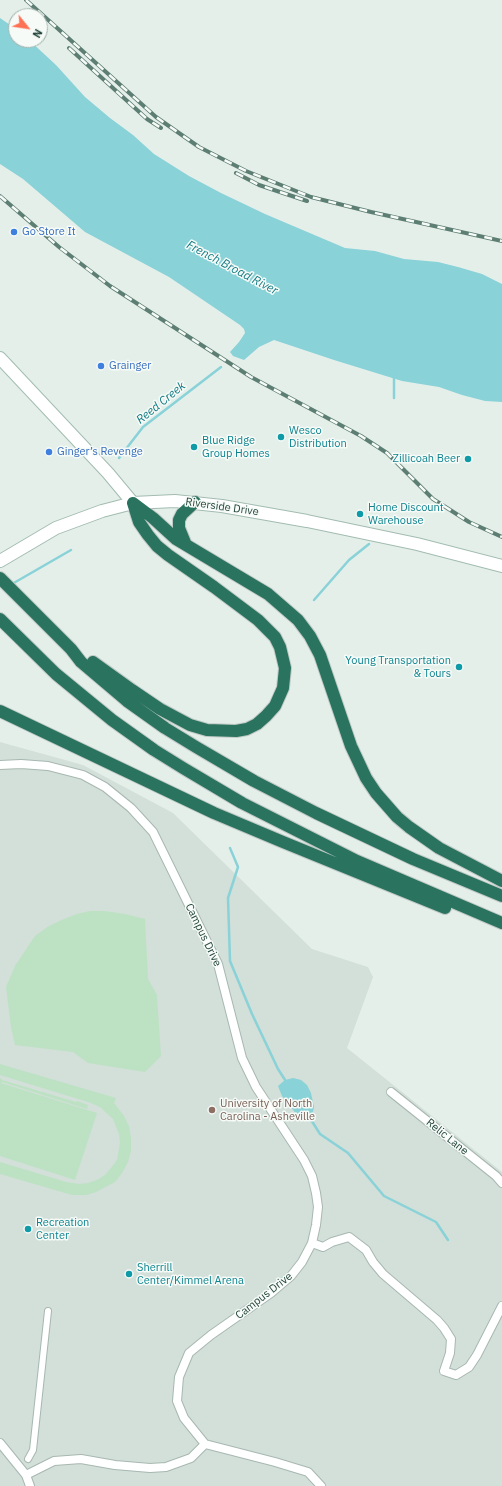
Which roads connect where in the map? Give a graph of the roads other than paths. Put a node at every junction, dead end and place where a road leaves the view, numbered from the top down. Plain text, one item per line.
1 (0, 358) edge
2 (195, 502) junction
3 (133, 503) junction
4 (186, 545) junction
5 (0, 561) edge
6 (502, 566) edge
7 (0, 578) edge
8 (0, 619) edge
9 (71, 649) junction
10 (0, 711) edge
11 (0, 765) edge
12 (502, 881) edge
13 (502, 896) edge
14 (502, 923) edge
15 (502, 931) edge
16 (391, 1092) dead end
17 (502, 1183) edge
18 (312, 1243) junction
19 (502, 1306) edge
20 (48, 1311) dead end
21 (0, 1443) edge
22 (205, 1444) junction
23 (28, 1459) dead end
24 (26, 1475) junction
25 (30, 1486) edge
26 (321, 1486) edge

1 - 3 main road
2 - 3 main road, Riverside Drive
2 - 4 highway
2 - 6 main road, Riverside Drive
3 - 4 highway
3 - 5 main road, Riverside Drive
3 - 9 highway
4 - 12 highway
7 - 9 highway
8 - 14 highway
9 - 13 highway
10 - 15 highway
11 - 18 street, Campus Drive
16 - 17 street, Relic Lane
18 - 19 street
18 - 22 street, Campus Drive
20 - 23 street
21 - 24 street
22 - 24 street
22 - 26 street
24 - 25 street

